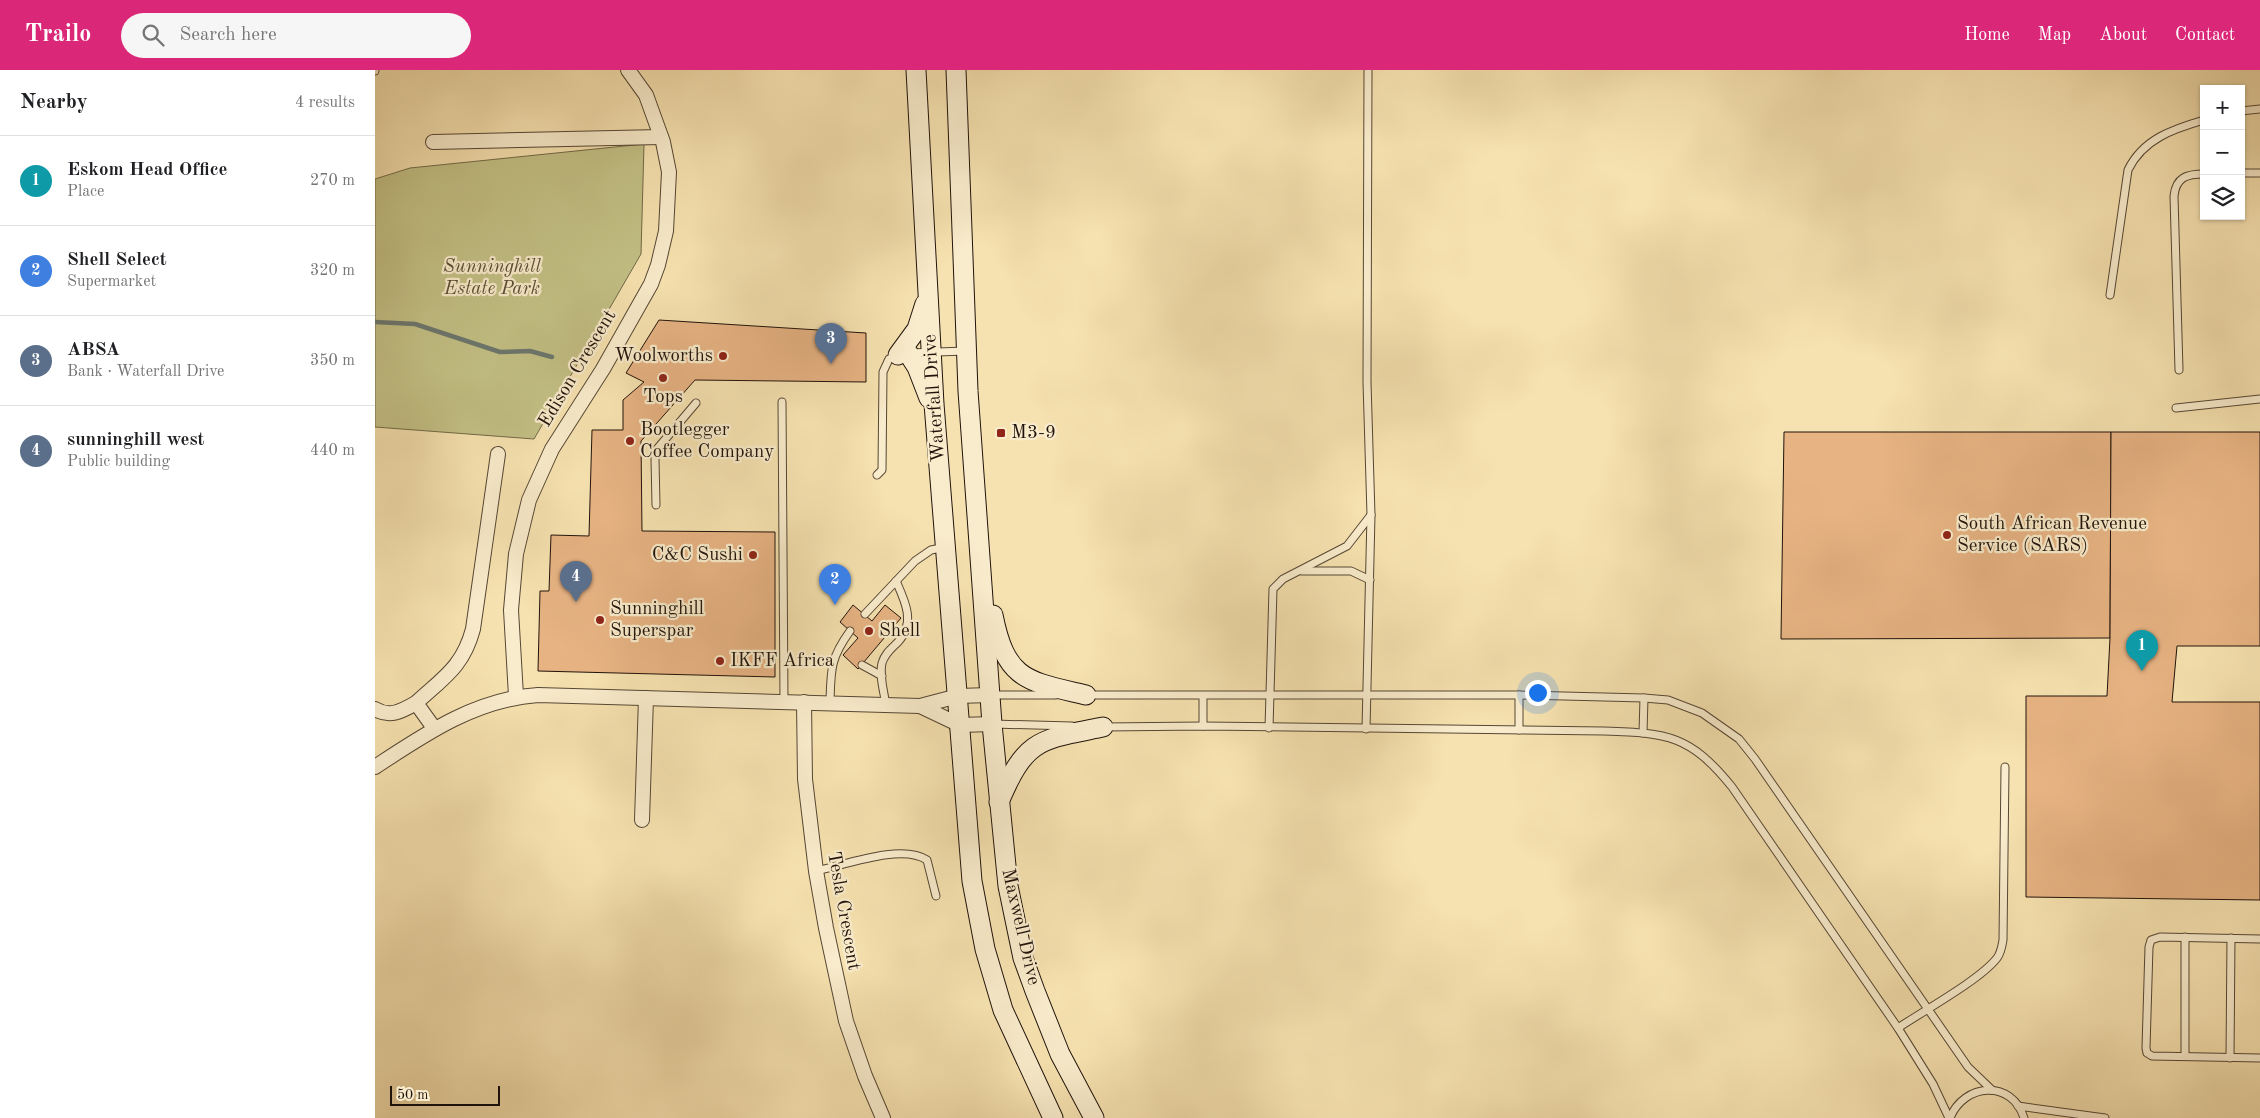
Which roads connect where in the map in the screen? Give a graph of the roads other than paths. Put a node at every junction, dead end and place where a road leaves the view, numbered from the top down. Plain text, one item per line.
1 (628, 70) edge
2 (916, 70) edge
3 (956, 70) edge
4 (1368, 70) edge
5 (2260, 109) edge
6 (2245, 111) edge
7 (2200, 121) edge
8 (661, 138) junction
9 (433, 142) dead end
10 (2245, 173) edge
11 (2260, 173) edge
12 (2200, 174) edge
13 (2111, 295) dead end
14 (928, 296) junction
15 (932, 351) junction
16 (966, 351) junction
17 (903, 354) junction
18 (2179, 370) dead end
19 (2260, 399) edge
20 (782, 402) dead end
21 (696, 403) dead end
22 (934, 404) junction
23 (2176, 408) dead end
24 (498, 454) dead end
25 (877, 475) dead end
26 (657, 505) dead end
27 (1371, 515) junction
28 (946, 547) junction
29 (1299, 571) junction
30 (981, 578) junction
31 (1370, 580) junction
32 (896, 581) junction
33 (865, 614) dead end
34 (850, 631) dead end
35 (837, 649) junction
36 (844, 653) dead end
37 (861, 665) dead end
38 (882, 676) junction
39 (989, 695) junction
40 (1086, 695) junction
41 (1269, 695) junction
42 (1366, 695) junction
43 (1519, 695) junction
44 (516, 696) junction
45 (959, 696) junction
46 (1203, 696) junction
47 (646, 698) junction
48 (1644, 698) junction
49 (784, 701) junction
50 (804, 702) junction
51 (830, 702) junction
52 (416, 703) junction
53 (886, 705) junction
54 (920, 706) junction
55 (375, 708) edge
56 (991, 724) junction
57 (960, 725) junction
58 (1203, 726) junction
59 (1103, 727) junction
60 (434, 728) junction
61 (1269, 728) junction
62 (1366, 729) junction
63 (1519, 730) junction
64 (1643, 733) junction
65 (375, 767) edge
66 (2005, 768) dead end
67 (998, 803) junction
68 (641, 820) dead end
69 (816, 871) junction
70 (936, 896) dead end
71 (2185, 937) junction
72 (2231, 938) junction
73 (2260, 939) edge
74 (1928, 1008) junction
75 (1898, 1028) junction
76 (2185, 1056) junction
77 (2230, 1058) junction
78 (2260, 1058) edge
79 (1992, 1090) junction
80 (2018, 1106) junction
81 (883, 1118) edge
82 (1053, 1118) edge
83 (1094, 1118) edge
84 (1949, 1118) edge
85 (2024, 1118) edge
86 (2105, 1118) edge

1 - 8 street, Edison Crescent
2 - 14 main road, Waterfall Drive
3 - 16 main road, Waterfall Drive
4 - 27 lane
5 - 6 lane
7 - 13 lane
8 - 9 street
8 - 44 street, Edison Crescent
10 - 11 lane
12 - 18 lane
14 - 15 main road, Waterfall Drive
14 - 17 main road
15 - 16 lane
15 - 17 lane
15 - 22 main road, Waterfall Drive
16 - 30 main road, Waterfall Drive
17 - 22 main road
17 - 25 lane
19 - 23 lane
20 - 49 lane
21 - 26 lane
22 - 28 main road, Waterfall Drive
24 - 52 street
27 - 29 lane
27 - 31 lane
28 - 32 lane
28 - 45 main road, Waterfall Drive
29 - 31 lane
29 - 41 lane
30 - 39 main road, Waterfall Drive
30 - 40 main road
31 - 42 lane
32 - 33 lane
32 - 38 lane
34 - 35 lane
35 - 36 lane
35 - 51 lane
37 - 38 lane
38 - 53 lane
39 - 40 lane
39 - 45 street
39 - 56 main road, Waterfall Drive
40 - 46 lane
41 - 42 lane
41 - 46 lane
41 - 61 lane
42 - 43 lane
42 - 62 lane
43 - 48 lane
43 - 63 lane
44 - 47 street
44 - 60 street
45 - 54 street
45 - 57 main road, Waterfall Drive
46 - 58 lane
47 - 49 street
47 - 68 street
48 - 64 lane
48 - 74 lane
49 - 50 street
50 - 51 street
50 - 69 street, Tesla Crescent
51 - 53 street
52 - 55 street
52 - 60 street
53 - 54 street
54 - 57 street
56 - 57 street
56 - 59 lane
56 - 67 main road, Maxwell Drive
57 - 82 main road, Maxwell Drive
58 - 59 lane
58 - 61 lane
59 - 67 main road
60 - 65 street
61 - 62 lane
62 - 63 lane
63 - 64 lane
64 - 75 lane
66 - 74 lane
67 - 83 main road, Maxwell Drive
69 - 70 lane
69 - 81 street, Tesla Crescent
71 - 72 lane
71 - 76 lane
71 - 76 lane
72 - 73 lane
72 - 77 lane
74 - 75 lane
74 - 79 lane
75 - 84 lane
76 - 77 lane
77 - 78 lane
79 - 80 lane
79 - 84 lane
80 - 85 lane
80 - 86 lane

